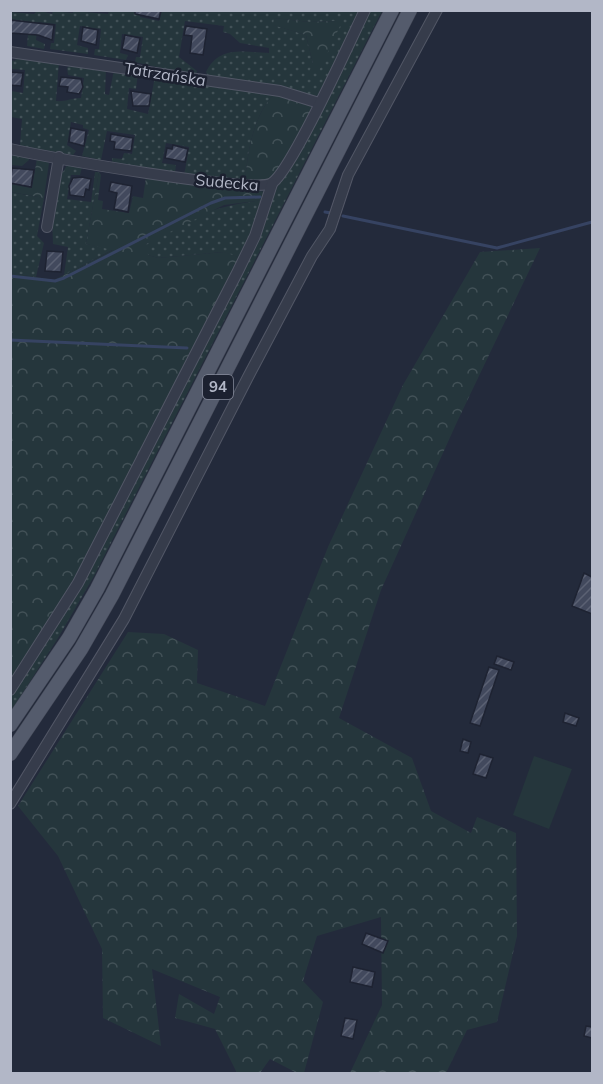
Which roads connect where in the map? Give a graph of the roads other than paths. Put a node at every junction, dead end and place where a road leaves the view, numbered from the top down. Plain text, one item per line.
1 (365, 10) edge
2 (392, 10) edge
3 (410, 10) edge
4 (437, 10) edge
5 (10, 52) edge
6 (319, 103) junction
7 (10, 149) edge
8 (59, 158) junction
9 (272, 183) junction
10 (47, 227) dead end
11 (10, 690) edge
12 (10, 725) edge
13 (10, 754) edge
14 (10, 804) edge

1 - 6 street, Sudecka
2 - 12 main road, 94
3 - 13 main road, 94
4 - 14 street
5 - 6 street, Tatrzańska
6 - 9 street, Sudecka
7 - 8 street, Sudecka
8 - 9 street, Sudecka
8 - 10 street
9 - 11 street

